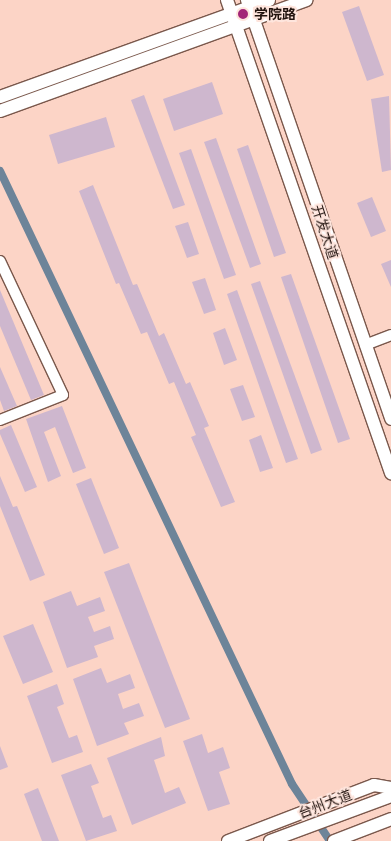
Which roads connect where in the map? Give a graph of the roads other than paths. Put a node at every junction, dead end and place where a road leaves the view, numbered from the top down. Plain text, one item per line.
1 (227, 0) edge
2 (269, 0) edge
3 (307, 0) edge
4 (249, 4) edge
5 (232, 14) junction
6 (255, 21) junction
7 (237, 27) junction
8 (0, 97) edge
9 (1, 111) edge
10 (0, 261) edge
11 (391, 336) edge
12 (366, 345) junction
13 (391, 419) edge
14 (0, 420) edge
15 (391, 474) edge
16 (391, 788) edge
17 (391, 796) edge
18 (391, 820) edge
19 (228, 841) edge
20 (270, 841) edge
21 (334, 841) edge

1 - 5 main road, 开发大道
2 - 4 main road
3 - 6 main road
4 - 5 main road
4 - 6 main road, 开发大道
5 - 7 main road, 开发大道
5 - 8 main road
6 - 7 main road
6 - 12 main road, 开发大道
7 - 9 main road
7 - 15 main road, 开发大道
10 - 14 street
11 - 12 street
12 - 13 main road, 开发大道
16 - 19 main road
17 - 20 main road, 台州大道
18 - 21 main road

